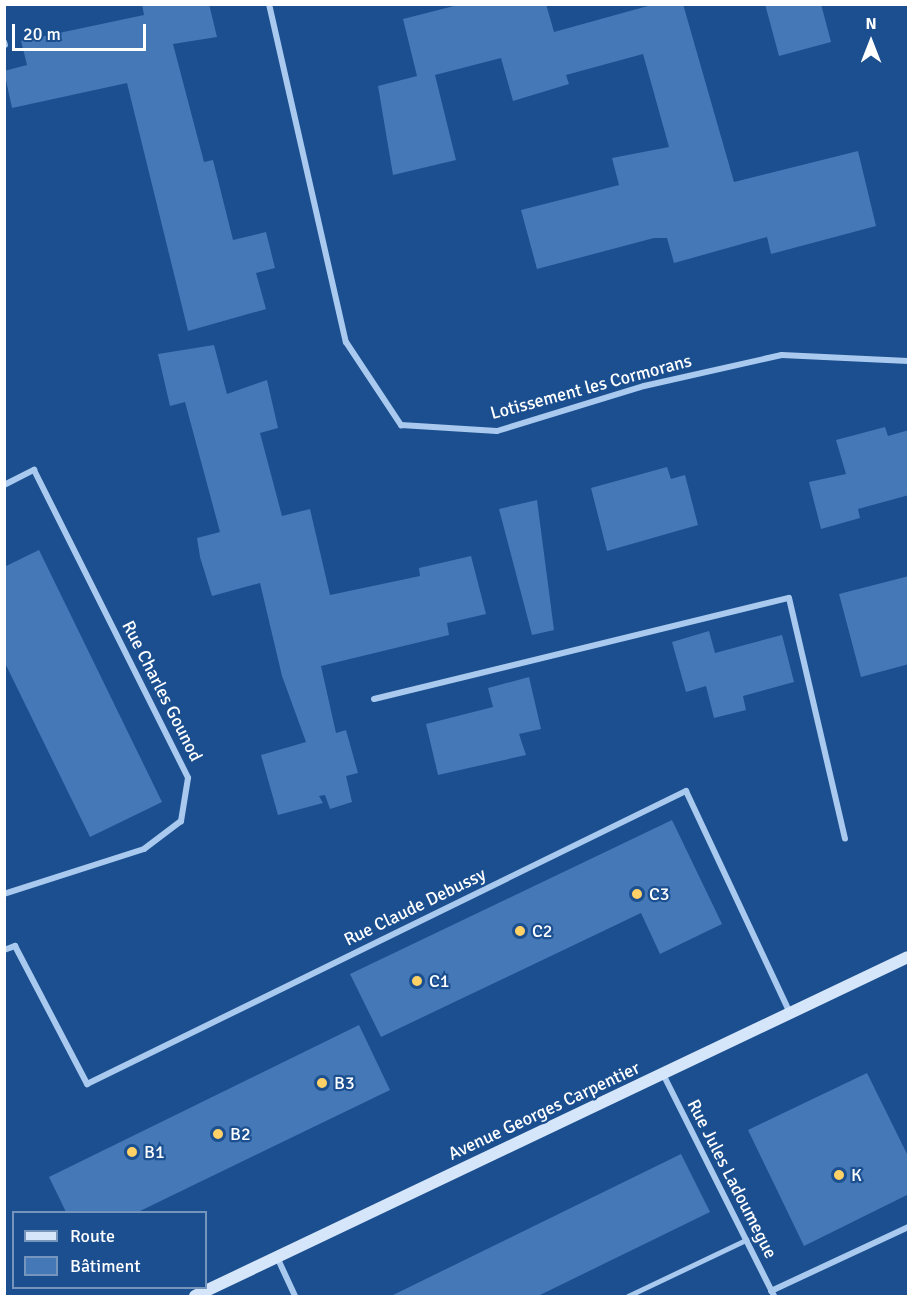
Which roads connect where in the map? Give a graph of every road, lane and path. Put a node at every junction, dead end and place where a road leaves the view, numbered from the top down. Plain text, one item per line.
1 (269, 4) edge
2 (909, 361) edge
3 (4, 485) edge
4 (374, 699) dead end
5 (845, 839) dead end
6 (4, 894) edge
7 (4, 950) edge
8 (909, 957) edge
9 (790, 1013) junction
10 (663, 1074) junction
11 (909, 1227) edge
12 (746, 1240) junction
13 (277, 1257) junction
14 (773, 1294) edge
15 (195, 1296) edge
16 (295, 1296) edge
17 (628, 1296) edge

1 - 2 street, Lotissement les Cormorans
3 - 6 street, Rue Charles Gounod
4 - 5 street
7 - 9 street, Rue Claude Debussy
8 - 9 street, Avenue Georges Carpentier
9 - 10 street, Avenue Georges Carpentier
10 - 12 street, Rue Jules Ladoumegue
10 - 13 street, Avenue Georges Carpentier
11 - 14 street
12 - 14 street, Rue Jules Ladoumegue
12 - 17 lane
13 - 15 street, Avenue Georges Carpentier
13 - 16 street

